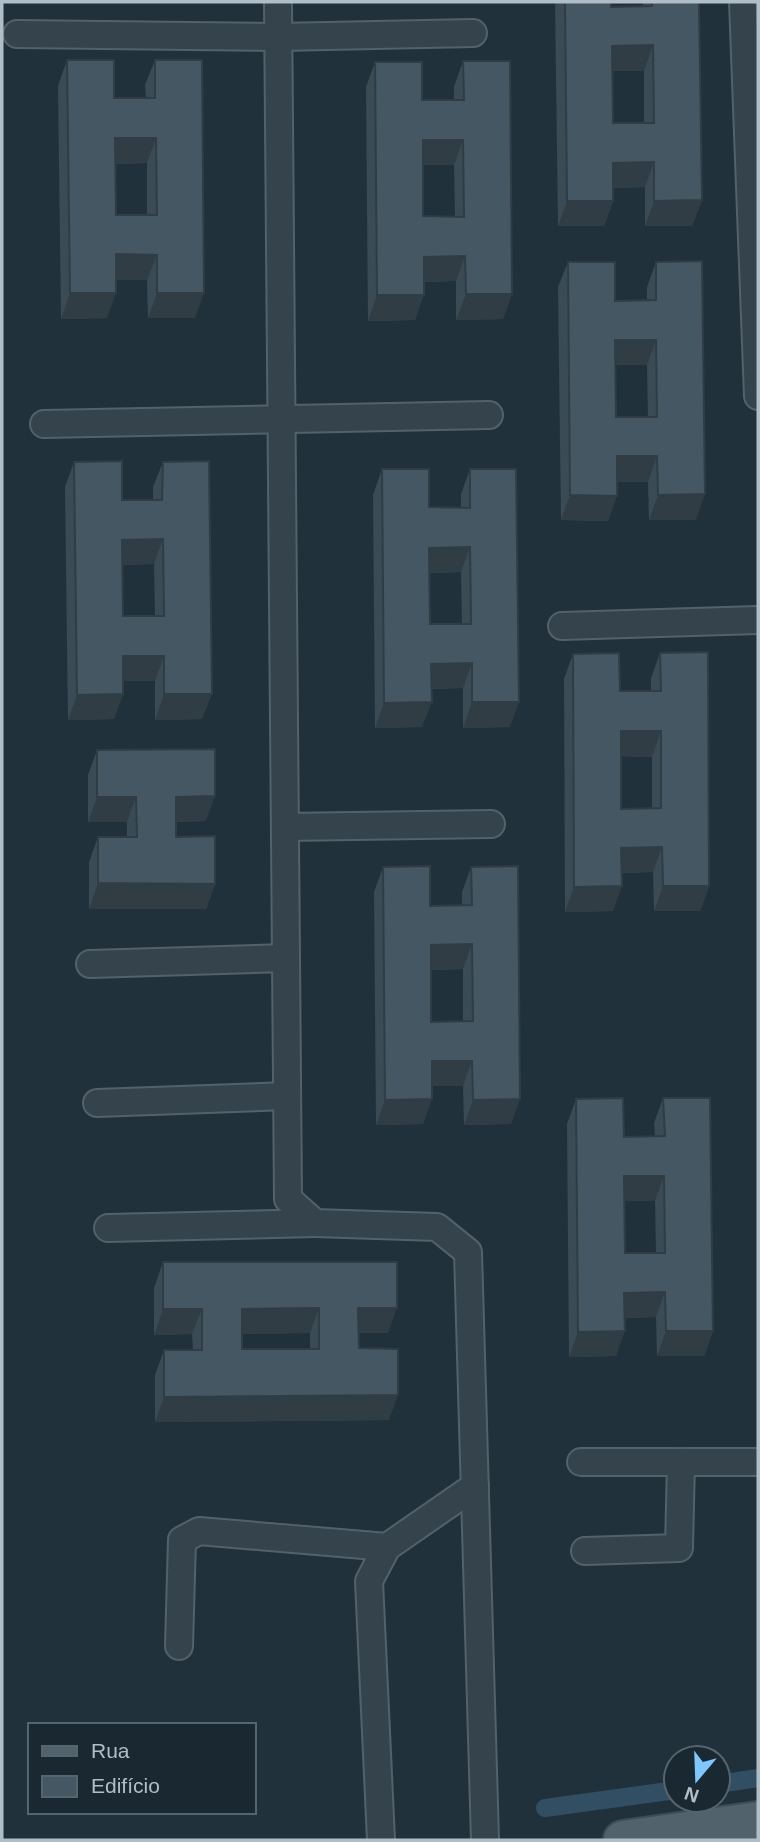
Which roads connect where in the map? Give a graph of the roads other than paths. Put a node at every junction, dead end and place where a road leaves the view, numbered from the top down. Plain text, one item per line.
1 (278, 2) edge
2 (744, 2) edge
3 (473, 33) dead end
4 (17, 34) dead end
5 (278, 37) junction
6 (758, 396) edge
7 (489, 415) dead end
8 (281, 419) junction
9 (44, 424) dead end
10 (758, 620) edge
11 (562, 626) dead end
12 (491, 824) dead end
13 (285, 827) junction
14 (286, 958) junction
15 (90, 964) dead end
16 (287, 1096) junction
17 (97, 1103) dead end
18 (315, 1223) junction
19 (108, 1228) dead end
20 (581, 1462) dead end
21 (681, 1462) junction
22 (758, 1462) edge
23 (475, 1486) junction
24 (387, 1547) junction
25 (585, 1551) dead end
26 (179, 1646) dead end
27 (758, 1821) edge
28 (381, 1840) edge
29 (485, 1840) edge
30 (623, 1840) edge

1 - 5 lane
2 - 6 lane
3 - 5 lane
4 - 5 lane
5 - 8 lane
7 - 8 lane
8 - 9 lane
8 - 13 lane
10 - 11 lane
12 - 13 lane
13 - 14 lane
14 - 15 lane
14 - 16 lane
16 - 17 lane
16 - 18 lane
18 - 19 lane
18 - 23 lane
20 - 21 lane
21 - 22 lane
21 - 25 lane
23 - 24 lane
23 - 29 lane
24 - 26 lane
24 - 28 lane
27 - 30 main road

